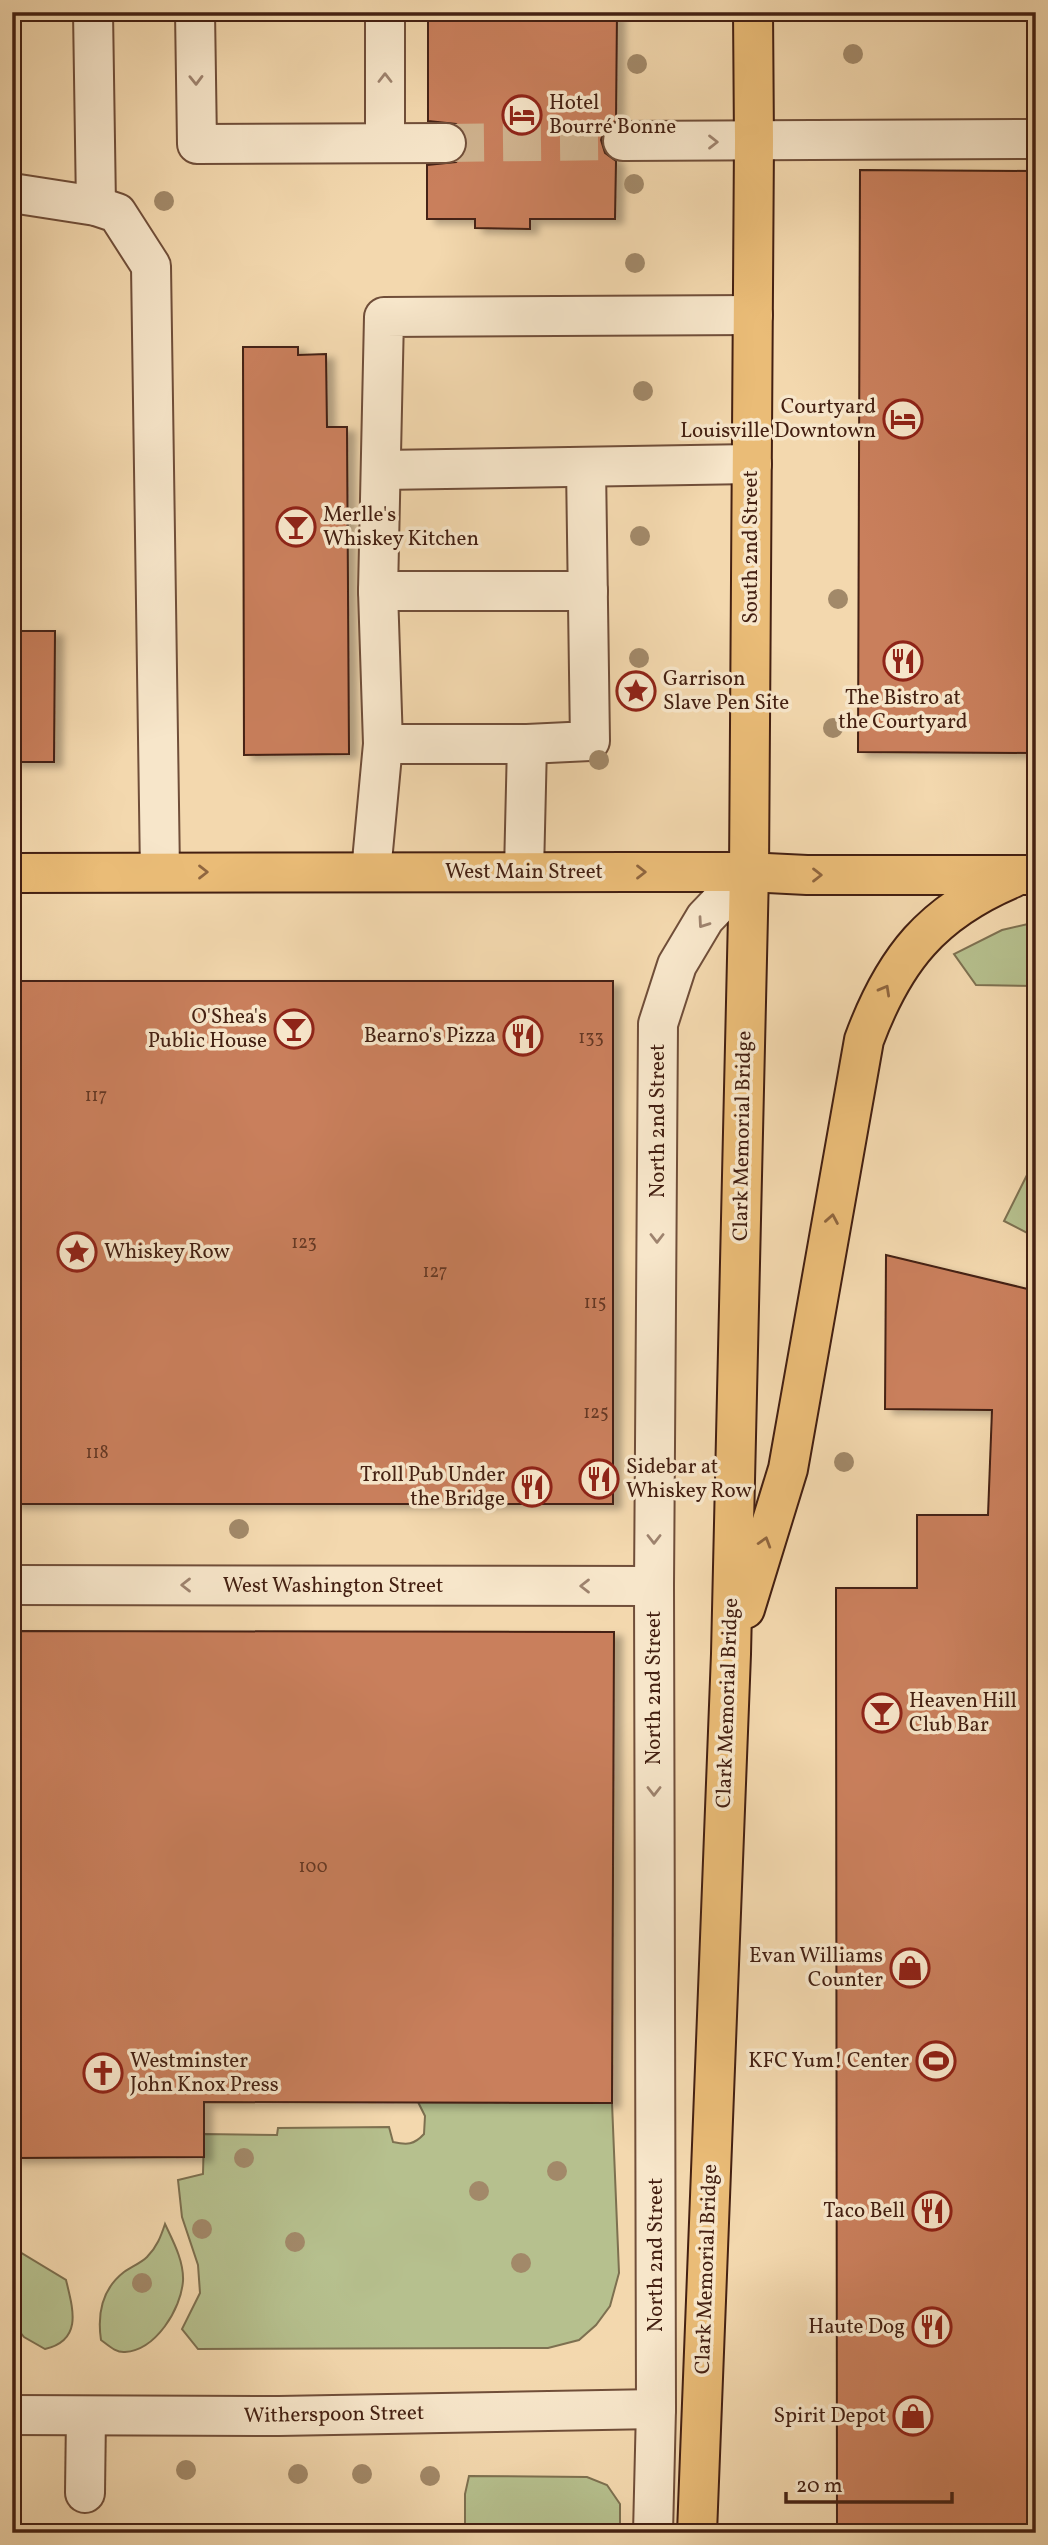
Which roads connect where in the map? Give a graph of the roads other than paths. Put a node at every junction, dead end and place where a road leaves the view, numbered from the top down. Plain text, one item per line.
1 (93, 12) edge
2 (195, 12) edge
3 (385, 12) edge
4 (753, 12) edge
5 (1036, 139) edge
6 (623, 141) tunnel mouth
7 (754, 141) junction
8 (386, 143) junction
9 (446, 143) tunnel mouth
10 (12, 193) edge
11 (96, 206) junction
12 (753, 315) junction
13 (752, 464) junction
14 (586, 467) junction
15 (382, 470) junction
16 (378, 591) junction
17 (588, 591) junction
18 (383, 744) junction
19 (527, 744) junction
20 (160, 872) junction
21 (371, 872) junction
22 (524, 872) junction
23 (749, 872) junction
24 (12, 873) edge
25 (1029, 875) edge
26 (12, 1585) edge
27 (654, 1586) junction
28 (731, 1654) junction
29 (656, 2409) junction
30 (12, 2415) edge
31 (86, 2416) junction
32 (85, 2493) dead end
33 (653, 2533) edge
34 (697, 2533) edge

1 - 11 street
2 -> 8 street
8 -> 3 street
4 - 7 main road, South 2nd Street
5 - 7 street
6 -> 7 street
7 - 12 main road, South 2nd Street
8 - 9 street
10 - 11 street
11 - 20 street
12 - 13 main road, South 2nd Street
12 - 15 street
13 - 14 street
13 - 23 main road, South 2nd Street
14 - 15 street
14 - 17 street
15 - 16 street
16 - 17 street
16 - 18 street
17 - 19 street
18 - 19 street
18 - 21 street
19 - 22 street
20 -> 21 main road, West Main Street
20 - 24 main road, West Main Street
21 - 22 main road, West Main Street
22 -> 23 main road, West Main Street
23 -> 25 main road, West Main Street
23 -> 27 street, North 2nd Street
23 - 28 main road, Clark Memorial Bridge
28 -> 25 main road
27 -> 26 street, West Washington Street
27 -> 29 street, North 2nd Street
28 - 34 main road, Clark Memorial Bridge
29 - 31 street, Witherspoon Street
29 - 33 street, North 2nd Street
30 - 31 street, Witherspoon Street
31 - 32 street

